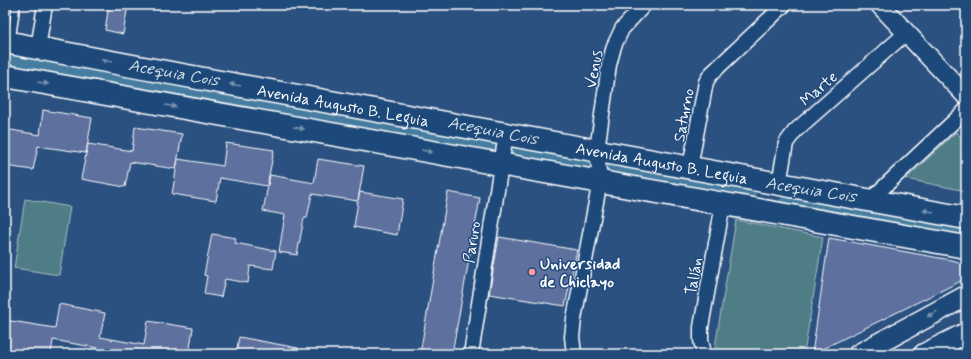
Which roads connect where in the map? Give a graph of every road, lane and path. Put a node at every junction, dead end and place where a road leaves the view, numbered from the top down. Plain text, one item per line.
1 (16, 5) edge
2 (45, 5) edge
3 (644, 5) edge
4 (784, 5) edge
5 (880, 5) edge
6 (906, 33) junction
7 (8, 43) edge
8 (38, 48) junction
9 (5, 73) edge
10 (5, 76) edge
11 (966, 96) edge
12 (966, 110) edge
13 (506, 135) junction
14 (597, 150) junction
15 (501, 163) junction
16 (690, 167) junction
17 (600, 180) junction
18 (779, 184) junction
19 (870, 200) junction
20 (723, 204) junction
21 (966, 218) edge
22 (966, 247) edge
23 (966, 296) edge
24 (966, 333) edge
25 (471, 354) edge
26 (574, 354) edge
27 (704, 354) edge
28 (859, 354) edge
29 (924, 354) edge

1 - 7 lane
2 - 8 street
3 - 14 street, Venus
4 - 16 street, Saturno
5 - 6 street
6 - 11 street
6 - 18 street, Marte
7 - 8 main road, Avenida Augusto B. Leguia
7 - 9 main road
13 -> 8 main road, Avenida Augusto B. Leguia
10 -> 15 main road, Avenida Augusto B. Leguia
12 - 19 street
13 - 14 main road, Avenida Augusto B. Leguia
13 - 15 street, Paruro
14 - 16 main road, Avenida Augusto B. Leguia
14 - 17 street, Venus
15 - 17 main road, Avenida Augusto B. Leguia
15 - 25 street, Paruro
16 - 18 main road, Avenida Augusto B. Leguia
17 - 20 main road, Avenida Augusto B. Leguia
17 - 26 street, Venus
18 - 19 main road, Avenida Augusto B. Leguia
21 -> 19 main road, Avenida Augusto B. Leguia
20 - 22 main road, Avenida Augusto B. Leguia
20 - 27 street, Tallán
23 -> 28 main road
24 - 29 main road

